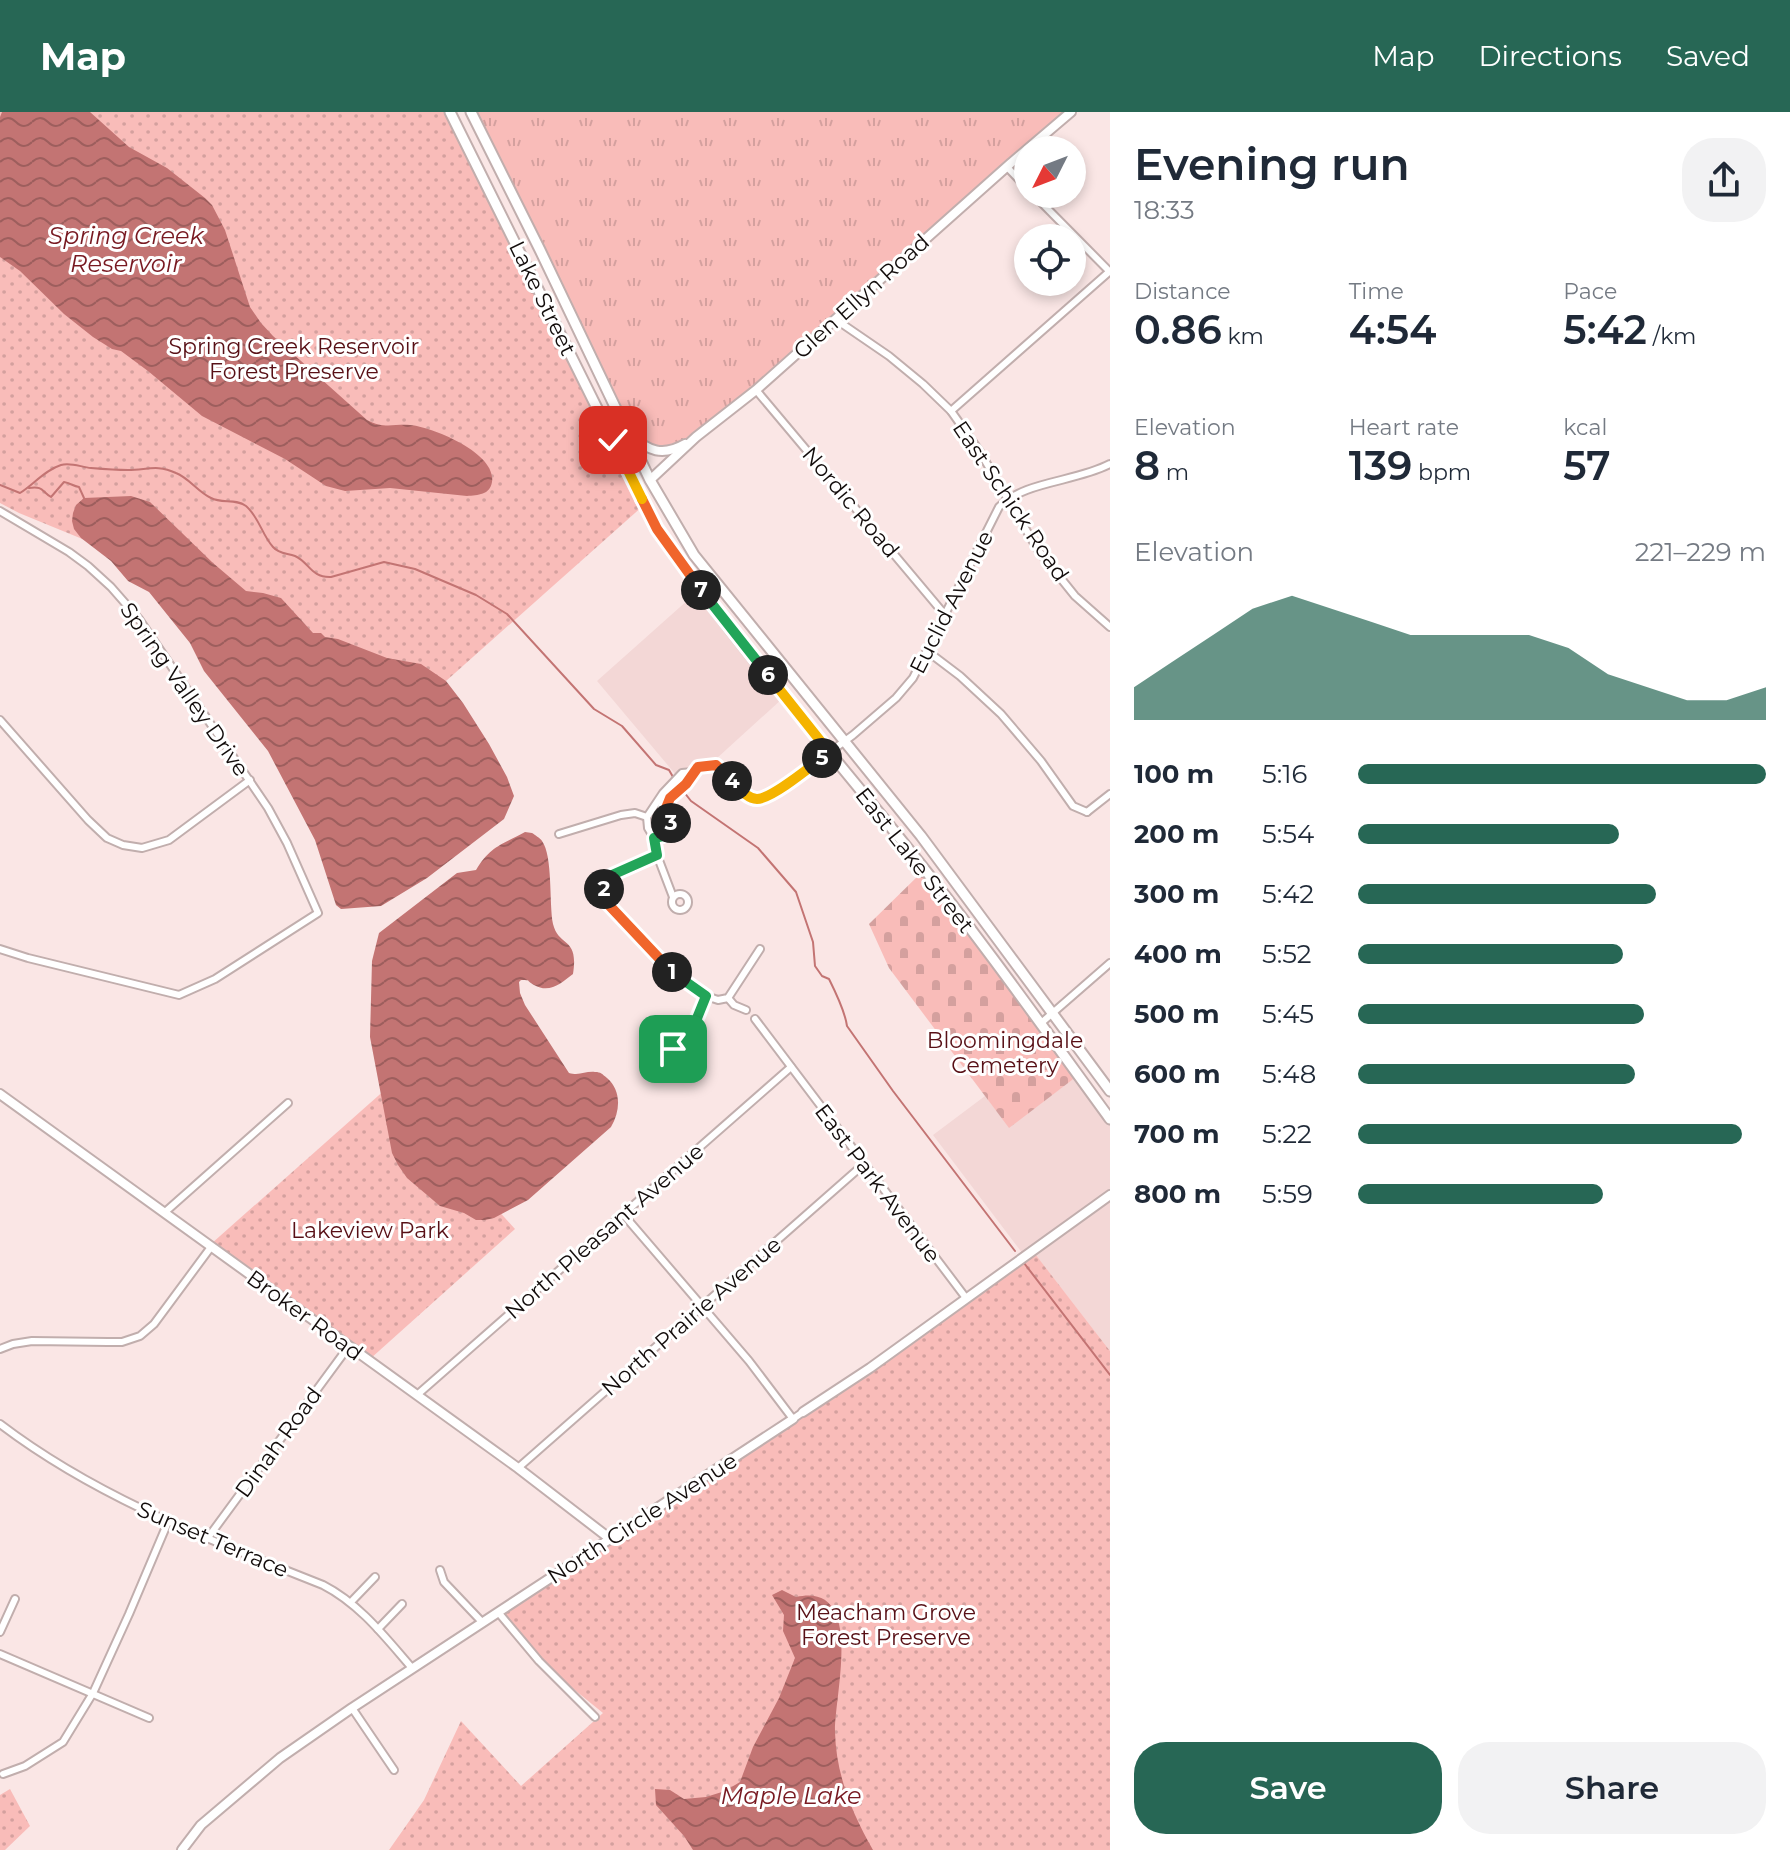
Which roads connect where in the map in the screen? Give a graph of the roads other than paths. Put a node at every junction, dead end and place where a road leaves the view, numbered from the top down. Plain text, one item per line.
1 (450, 112) edge
2 (471, 112) edge
3 (1071, 112) edge
4 (1007, 167) junction
5 (1014, 174) edge
6 (1047, 208) edge
7 (1110, 272) edge
8 (835, 319) junction
9 (756, 390) junction
10 (951, 411) junction
11 (627, 432) junction
12 (696, 437) junction
13 (1110, 464) edge
14 (650, 480) junction
15 (635, 485) junction
16 (1007, 499) junction
17 (0, 511) edge
18 (945, 615) junction
19 (1110, 627) edge
20 (927, 651) junction
21 (0, 720) edge
22 (844, 742) junction
23 (830, 753) junction
24 (693, 772) junction
25 (250, 780) junction
26 (1110, 794) edge
27 (647, 817) junction
28 (559, 834) dead end
29 (654, 838) junction
30 (657, 855) junction
31 (673, 897) dead end
32 (0, 949) edge
33 (760, 949) dead end
34 (1110, 963) edge
35 (706, 996) junction
36 (728, 998) junction
37 (746, 1010) dead end
38 (1052, 1014) junction
39 (755, 1019) dead end
40 (1040, 1024) junction
41 (687, 1043) dead end
42 (791, 1067) junction
43 (1110, 1091) edge
44 (0, 1094) edge
45 (288, 1103) dead end
46 (1110, 1119) edge
47 (864, 1164) junction
48 (1110, 1195) edge
49 (164, 1213) junction
50 (623, 1214) junction
51 (211, 1247) junction
52 (966, 1298) junction
53 (702, 1305) junction
54 (349, 1346) junction
55 (0, 1349) edge
56 (417, 1395) junction
57 (803, 1412) joint
58 (793, 1419) junction
59 (0, 1424) edge
60 (518, 1468) junction
61 (168, 1522) junction
62 (609, 1538) junction
63 (207, 1539) junction
64 (440, 1570) dead end
65 (375, 1577) dead end
66 (15, 1599) dead end
67 (351, 1602) junction
68 (402, 1604) dead end
69 (498, 1612) junction
70 (482, 1622) junction
71 (378, 1629) junction
72 (0, 1632) edge
73 (0, 1654) edge
74 (412, 1668) junction
75 (93, 1693) junction
76 (352, 1708) junction
77 (595, 1717) dead end
78 (149, 1718) dead end
79 (394, 1770) dead end
80 (3, 1774) dead end
81 (182, 1850) edge

1 - 15 main road, Lake Street
2 - 11 main road, Lake Street
3 - 4 street, Glen Ellyn Road
4 - 5 street
4 - 8 street, Glen Ellyn Road
6 - 7 street
7 - 10 street
8 - 9 street, Glen Ellyn Road
8 - 10 street, East Schick Road
9 - 12 street, Glen Ellyn Road
9 - 18 street, Nordic Road
10 - 16 street, East Schick Road
11 - 12 street
11 - 14 main road, Lake Street
12 - 14 street, Glen Ellyn Road
13 - 16 street
14 - 15 main road
14 - 22 main road, East Lake Street
15 - 23 main road, East Lake Street
16 - 18 street, Euclid Avenue
16 - 19 street, East Schick Road
17 - 25 street, Spring Valley Drive
18 - 20 street, Euclid Avenue
20 - 22 street, Euclid Avenue
20 - 26 street
21 - 25 street
22 - 23 street, Euclid Avenue
22 - 38 main road, East Lake Street
23 - 24 street, Euclid Avenue
23 - 40 main road, East Lake Street
24 - 27 street
24 - 29 street
25 - 32 street, Spring Valley Drive
27 - 28 street
27 - 29 street
29 - 30 street
30 - 31 street
30 - 35 street
33 - 36 street
34 - 38 street
35 - 36 street
35 - 41 street
36 - 37 street
38 - 40 street
38 - 43 main road, East Lake Street
39 - 42 street, East Park Avenue
40 - 46 main road, East Lake Street
42 - 47 street, East Park Avenue
42 - 50 street, North Pleasant Avenue
44 - 49 street, Broker Road
45 - 49 street
47 - 52 street, East Park Avenue
47 - 53 street, North Prairie Avenue
48 - 52 street, North Circle Avenue
49 - 51 street, Broker Road
50 - 53 street
50 - 56 street, North Pleasant Avenue
51 - 54 street, Broker Road
51 - 55 street
52 - 57 street, North Circle Avenue
53 - 58 street
53 - 60 street, North Prairie Avenue
54 - 56 street, Broker Road
54 - 63 street, Dinah Road
56 - 60 street, Broker Road
57 - 58 street, North Circle Avenue
58 - 62 street, North Circle Avenue
59 - 61 street, Sunset Terrace
60 - 62 street, Broker Road
61 - 63 street, Sunset Terrace
61 - 75 street
62 - 69 street, North Circle Avenue
63 - 67 street, Sunset Terrace
64 - 70 street
65 - 67 street
66 - 72 street
67 - 71 street, Sunset Terrace
68 - 71 street
69 - 70 street, North Circle Avenue
69 - 77 street
70 - 74 street, North Circle Avenue
71 - 74 street, Sunset Terrace
73 - 75 street
74 - 76 street, North Circle Avenue
75 - 78 street
75 - 80 street
76 - 79 street
76 - 81 street, North Circle Avenue

